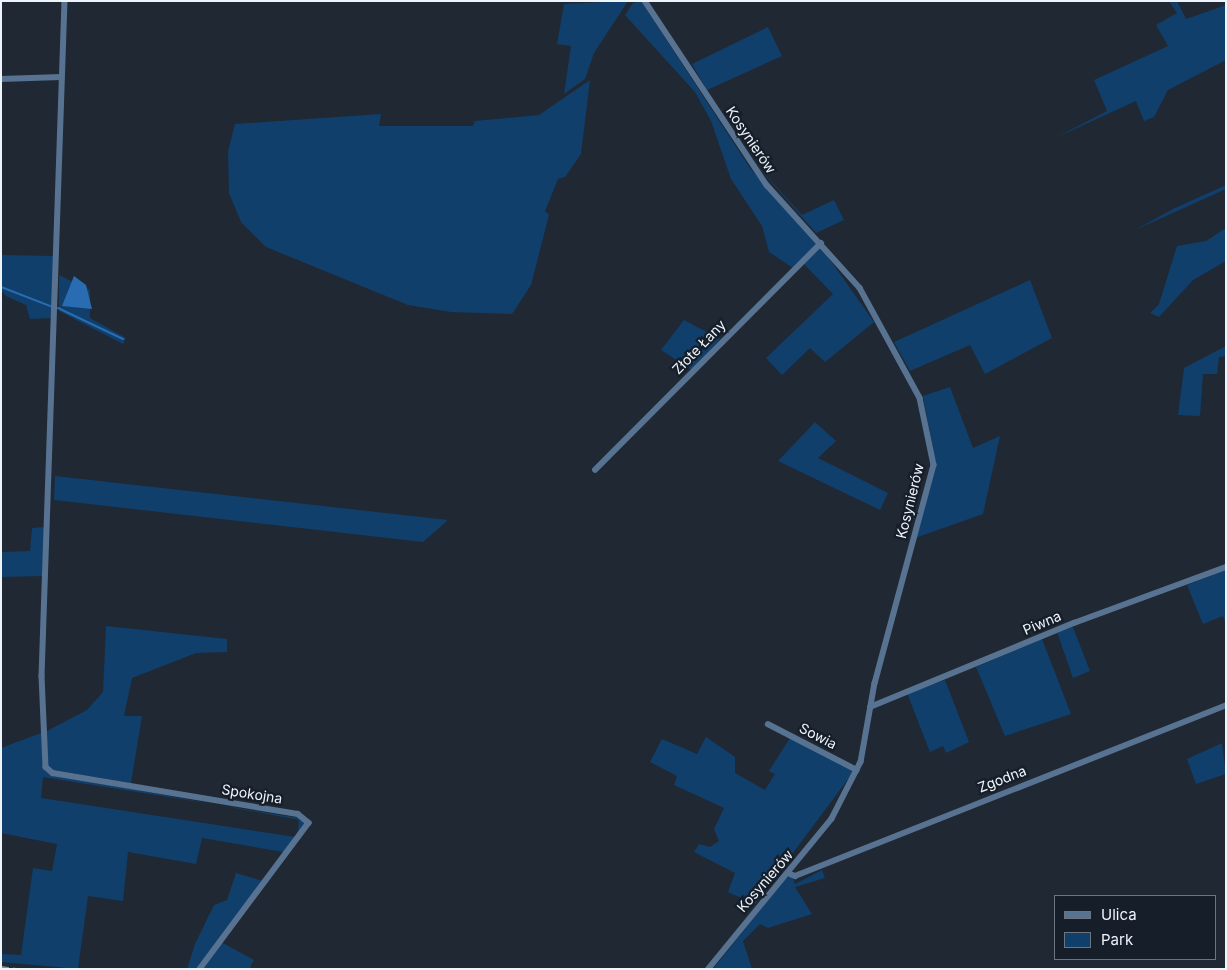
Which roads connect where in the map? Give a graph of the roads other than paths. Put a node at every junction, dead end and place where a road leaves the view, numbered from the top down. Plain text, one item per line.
1 (65, 1) edge
2 (645, 1) edge
3 (61, 76) junction
4 (1, 78) edge
5 (822, 243) junction
6 (595, 470) dead end
7 (1226, 566) edge
8 (1226, 705) edge
9 (870, 707) junction
10 (768, 724) dead end
11 (857, 770) junction
12 (788, 873) junction
13 (200, 969) edge
14 (709, 969) edge

1 - 3 street
2 - 5 street, Kosynierów
3 - 4 street
3 - 13 street, Spokojna
5 - 6 street, Złote Łany
5 - 9 street, Kosynierów
7 - 9 street, Piwna
8 - 12 street, Zgodna
9 - 11 street, Kosynierów
10 - 11 street, Sowia
11 - 12 street, Kosynierów
12 - 14 street, Kosynierów

